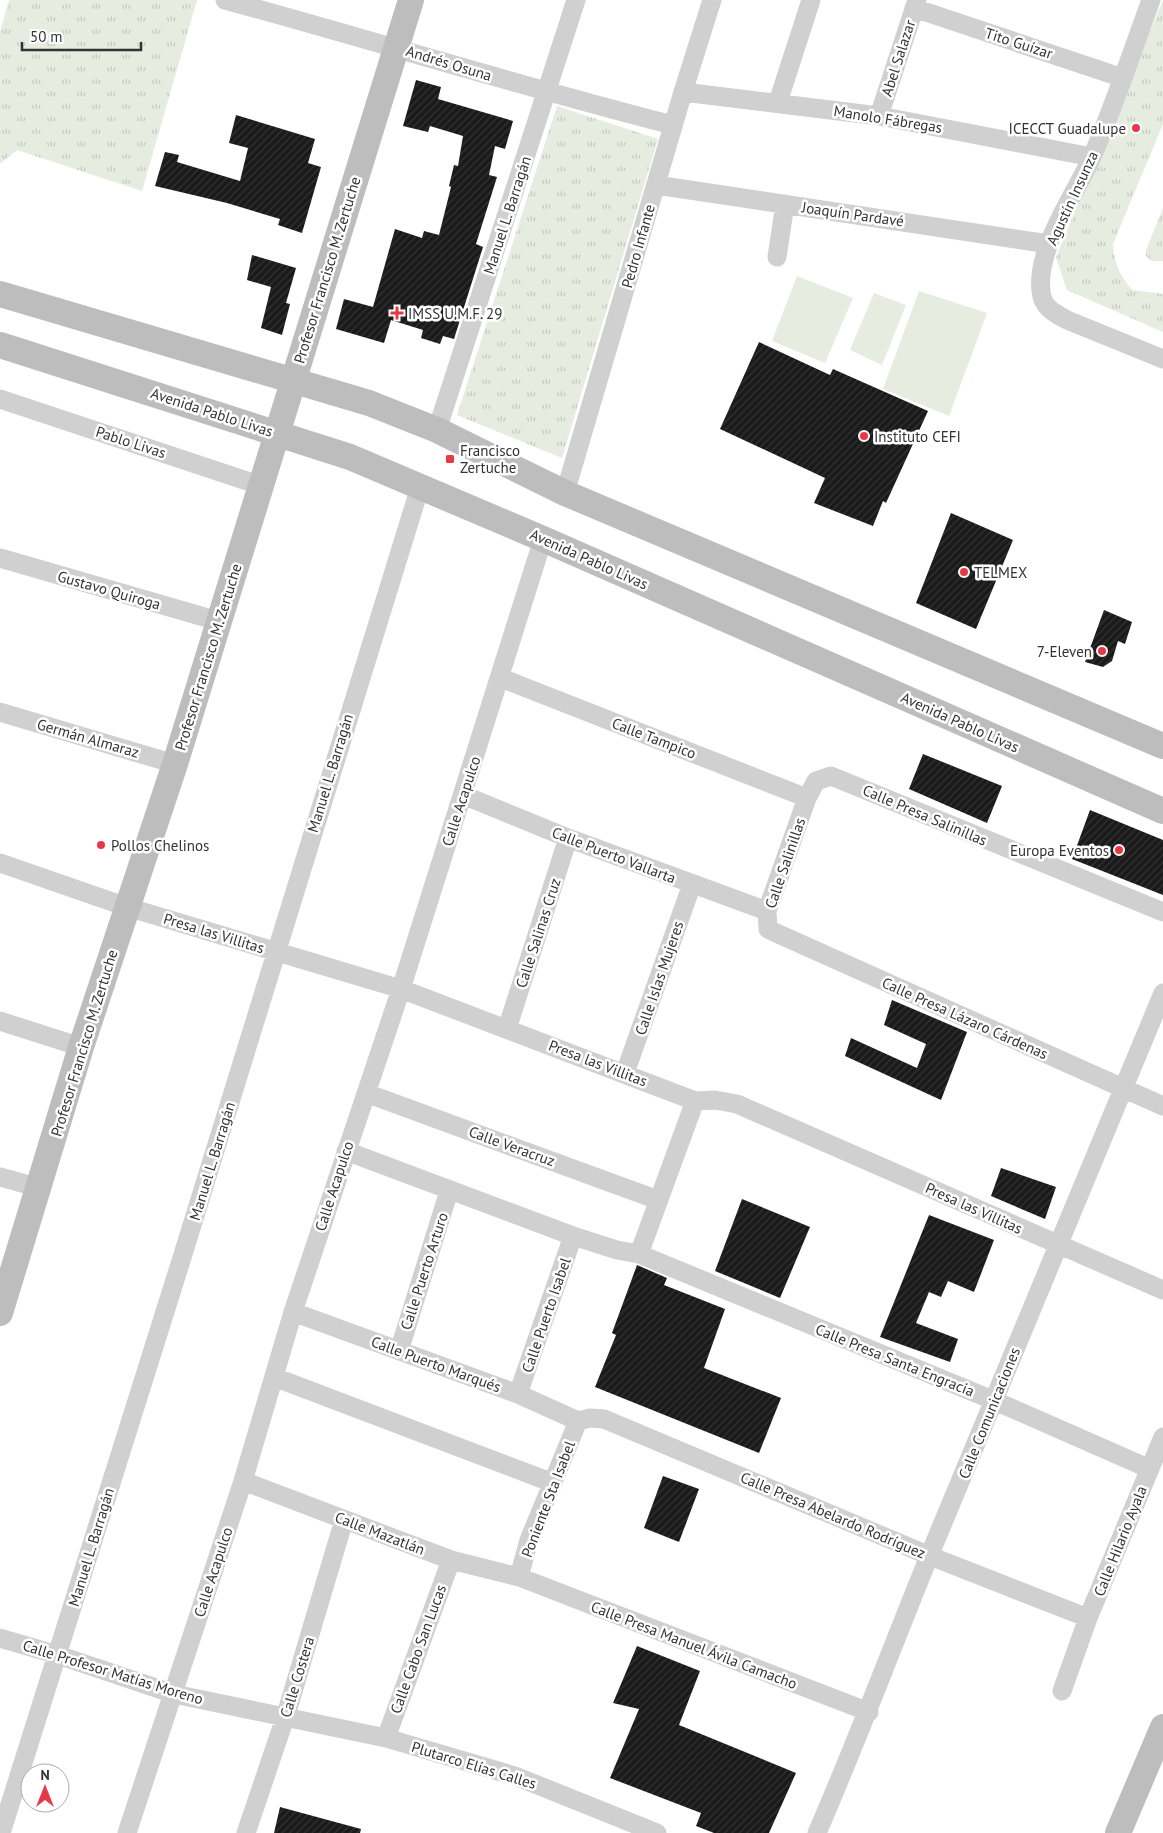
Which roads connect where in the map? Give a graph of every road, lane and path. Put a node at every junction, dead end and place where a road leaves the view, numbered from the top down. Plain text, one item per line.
1 (226, 0) edge
2 (411, 0) edge
3 (576, 0) edge
4 (712, 0) edge
5 (811, 0) edge
6 (1152, 0) edge
7 (916, 4) edge
8 (397, 47) junction
9 (1123, 78) junction
10 (683, 92) junction
11 (547, 93) junction
12 (778, 102) junction
13 (879, 116) junction
14 (673, 125) junction
15 (1092, 157) junction
16 (656, 185) junction
17 (785, 204) junction
18 (1049, 244) junction
19 (777, 257) dead end
20 (0, 294) edge
21 (0, 345) edge
22 (1163, 358) edge
23 (293, 380) junction
24 (0, 399) edge
25 (437, 430) junction
26 (277, 433) junction
27 (262, 486) junction
28 (420, 487) junction
29 (565, 493) junction
30 (543, 539) junction
31 (0, 558) edge
32 (218, 622) junction
33 (501, 678) junction
34 (0, 712) edge
35 (1163, 746) edge
36 (175, 764) junction
37 (463, 795) junction
38 (807, 798) junction
39 (1163, 811) edge
40 (568, 838) junction
41 (0, 863) edge
42 (692, 884) junction
43 (128, 907) junction
44 (1163, 912) edge
45 (767, 920) junction
46 (275, 952) junction
47 (401, 989) junction
48 (1163, 993) edge
49 (0, 1021) edge
50 (507, 1029) junction
51 (81, 1047) junction
52 (625, 1073) junction
53 (1123, 1089) junction
54 (366, 1093) junction
55 (695, 1101) junction
56 (1163, 1106) edge
57 (346, 1151) junction
58 (0, 1176) edge
59 (40, 1188) junction
60 (449, 1191) junction
61 (658, 1200) junction
62 (574, 1236) junction
63 (1057, 1244) junction
64 (638, 1254) junction
65 (1163, 1290) edge
66 (293, 1312) junction
67 (0, 1313) edge
68 (399, 1351) junction
69 (274, 1376) junction
70 (518, 1394) junction
71 (995, 1401) junction
72 (578, 1421) junction
73 (1163, 1437) edge
74 (1150, 1469) junction
75 (243, 1481) junction
76 (553, 1483) junction
77 (344, 1520) junction
78 (930, 1556) junction
79 (451, 1560) junction
80 (519, 1578) junction
81 (1088, 1618) junction
82 (0, 1638) edge
83 (58, 1654) junction
84 (1062, 1692) dead end
85 (174, 1694) junction
86 (869, 1712) junction
87 (285, 1718) junction
88 (1163, 1727) edge
89 (386, 1738) junction
90 (619, 1826) edge
91 (1, 1833) edge
92 (127, 1833) edge
93 (246, 1833) edge
94 (658, 1833) edge
95 (818, 1833) edge
96 (1118, 1833) edge

1 - 8 street, Andrés Osuna
2 - 8 main road, Profesor Francisco M. Zertuche
3 - 11 street, Manuel L. Barragán
4 - 10 street, Pedro Infante
5 - 12 street
6 - 9 street, Agustín Insunza
7 - 9 street, Tito Guízar
7 - 13 street, Abel Salazar
8 - 11 street, Andrés Osuna
8 - 23 main road, Profesor Francisco M. Zertuche
9 - 15 street, Agustín Insunza
10 - 12 street, Manolo Fábregas
10 - 14 street, Pedro Infante
11 - 14 street, Andrés Osuna
11 - 25 street, Manuel L. Barragán
12 - 13 street, Manolo Fábregas
13 - 15 street, Manolo Fábregas
14 - 16 street, Pedro Infante
15 - 18 street, Agustín Insunza
16 - 17 street, Joaquín Pardavé
16 - 29 street, Pedro Infante
17 - 18 street, Joaquín Pardavé
17 - 19 street
18 - 22 street, Agustín Insunza
20 - 23 main road
21 - 26 main road, Avenida Pablo Livas
23 - 25 main road
23 - 26 main road, Profesor Francisco M. Zertuche
24 - 27 street, Pablo Livas
25 - 29 main road
26 - 27 main road, Profesor Francisco M. Zertuche
26 - 28 main road, Avenida Pablo Livas
27 - 32 main road, Profesor Francisco M. Zertuche
28 - 30 main road, Avenida Pablo Livas
28 - 46 street, Manuel L. Barragán
29 - 35 main road
30 - 33 street, Calle Acapulco
30 - 39 main road, Avenida Pablo Livas
31 - 32 street, Gustavo Quiroga
32 - 36 main road, Profesor Francisco M. Zertuche
33 - 37 street, Calle Acapulco
33 - 38 street, Calle Tampico
34 - 36 street, Germán Almaraz
36 - 43 main road, Profesor Francisco M. Zertuche
37 - 40 street, Calle Puerto Vallarta
37 - 47 street, Calle Acapulco
38 - 44 street, Calle Presa Salinillas
38 - 45 street, Calle Salinillas
40 - 42 street, Calle Puerto Vallarta
40 - 50 street, Calle Salinas Cruz
41 - 43 street, Presa las Villitas
42 - 45 street, Calle Puerto Vallarta
42 - 52 street, Calle Islas Mujeres
43 - 46 street, Presa las Villitas
43 - 51 main road, Profesor Francisco M. Zertuche
45 - 53 street, Calle Presa Lázaro Cárdenas
46 - 47 street, Presa las Villitas
46 - 83 street, Manuel L. Barragán
47 - 50 street, Presa las Villitas
47 - 54 street, Calle Acapulco
48 - 53 street, Calle Comunicaciones
49 - 51 street
50 - 52 street, Presa las Villitas
51 - 59 main road, Profesor Francisco M. Zertuche
52 - 55 street, Presa las Villitas
53 - 56 street, Calle Presa Lázaro Cárdenas
53 - 63 street, Calle Comunicaciones
54 - 57 street, Calle Acapulco
54 - 61 street, Calle Veracruz
55 - 61 street
55 - 63 street, Presa las Villitas
57 - 60 street
57 - 66 street, Calle Acapulco
58 - 59 street
59 - 67 main road, Profesor Francisco M. Zertuche
60 - 62 street
60 - 68 street, Calle Puerto Arturo
61 - 64 street
62 - 64 street
62 - 70 street, Calle Puerto Isabel
63 - 65 street, Presa las Villitas
63 - 71 street, Calle Comunicaciones
64 - 71 street, Calle Presa Santa Engracia
66 - 68 street, Calle Puerto Marqués
66 - 69 street, Calle Acapulco
68 - 70 street, Calle Puerto Marqués
69 - 75 street, Calle Acapulco
69 - 76 street
70 - 72 street, Calle Puerto Marqués
71 - 74 street, Calle Presa Santa Engracia
71 - 78 street, Calle Comunicaciones
72 - 76 street, Poniente Sta Isabel
72 - 78 street, Calle Presa Abelardo Rodríguez
73 - 74 street, Calle Hilario Ayala
74 - 81 street, Calle Hilario Ayala
75 - 77 street, Calle Mazatlán
75 - 85 street, Calle Acapulco
76 - 80 street, Poniente Sta Isabel
77 - 79 street, Calle Mazatlán
77 - 87 street, Calle Costera
78 - 81 street, Calle Presa Abelardo Rodríguez
78 - 86 street, Calle Comunicaciones
79 - 80 street, Calle Mazatlán
79 - 89 street, Calle Cabo San Lucas
80 - 86 street, Calle Presa Manuel Ávila Camacho
81 - 84 street, Calle Hilario Ayala
82 - 83 street, Calle Profesor Matías Moreno
83 - 85 street, Calle Profesor Matías Moreno
83 - 91 street, Manuel L. Barragán
85 - 87 street, Calle Profesor Matías Moreno
85 - 92 street, Calle Acapulco
86 - 95 street, Calle Comunicaciones
87 - 89 street, Plutarco Elías Calles
87 - 93 street, Calle Costera
88 - 96 main road
89 - 90 street, Plutarco Elías Calles
90 - 94 street, Plutarco Elías Calles

